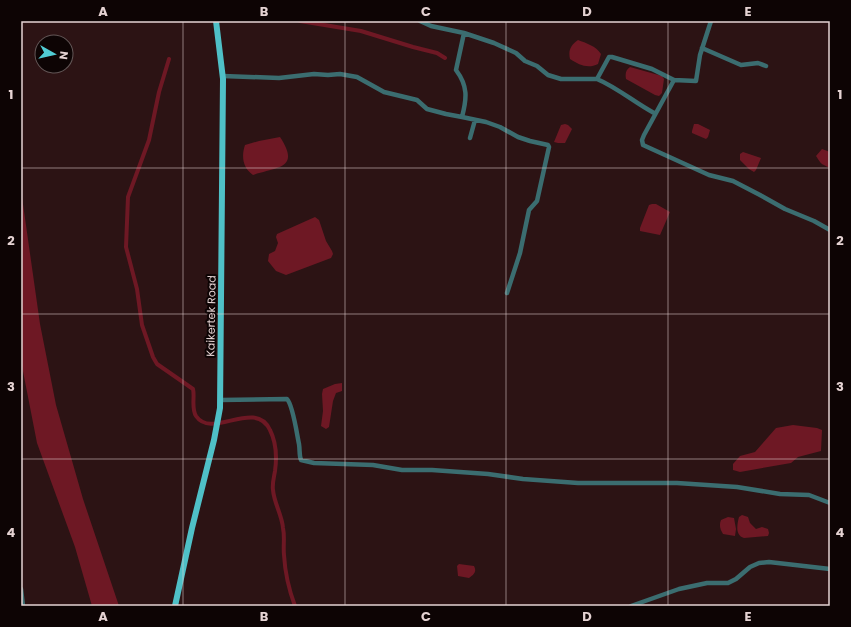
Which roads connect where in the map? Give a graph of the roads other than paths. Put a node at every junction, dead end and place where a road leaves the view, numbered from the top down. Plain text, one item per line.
1 (216, 21) edge
2 (420, 21) edge
3 (711, 21) edge
4 (464, 33) junction
5 (702, 48) junction
6 (766, 66) dead end
7 (223, 76) junction
8 (597, 79) junction
9 (674, 80) junction
10 (654, 113) junction
11 (462, 117) junction
12 (475, 120) junction
13 (470, 138) dead end
14 (830, 230) edge
15 (507, 293) dead end
16 (220, 400) junction
17 (830, 503) edge
18 (830, 569) edge
19 (21, 588) edge
20 (23, 606) edge
21 (175, 606) edge
22 (631, 606) edge

1 - 7 main road, Kaikertek Road
2 - 4 street
3 - 5 street
4 - 8 street
4 - 11 street
5 - 6 street
5 - 9 street
7 - 11 street
7 - 16 main road, Kaikertek Road
8 - 9 street
8 - 10 street
9 - 10 street
10 - 14 street
11 - 12 street
12 - 13 street
12 - 15 street
16 - 17 street
16 - 21 main road, Kaikertek Road
18 - 22 street
19 - 20 street

